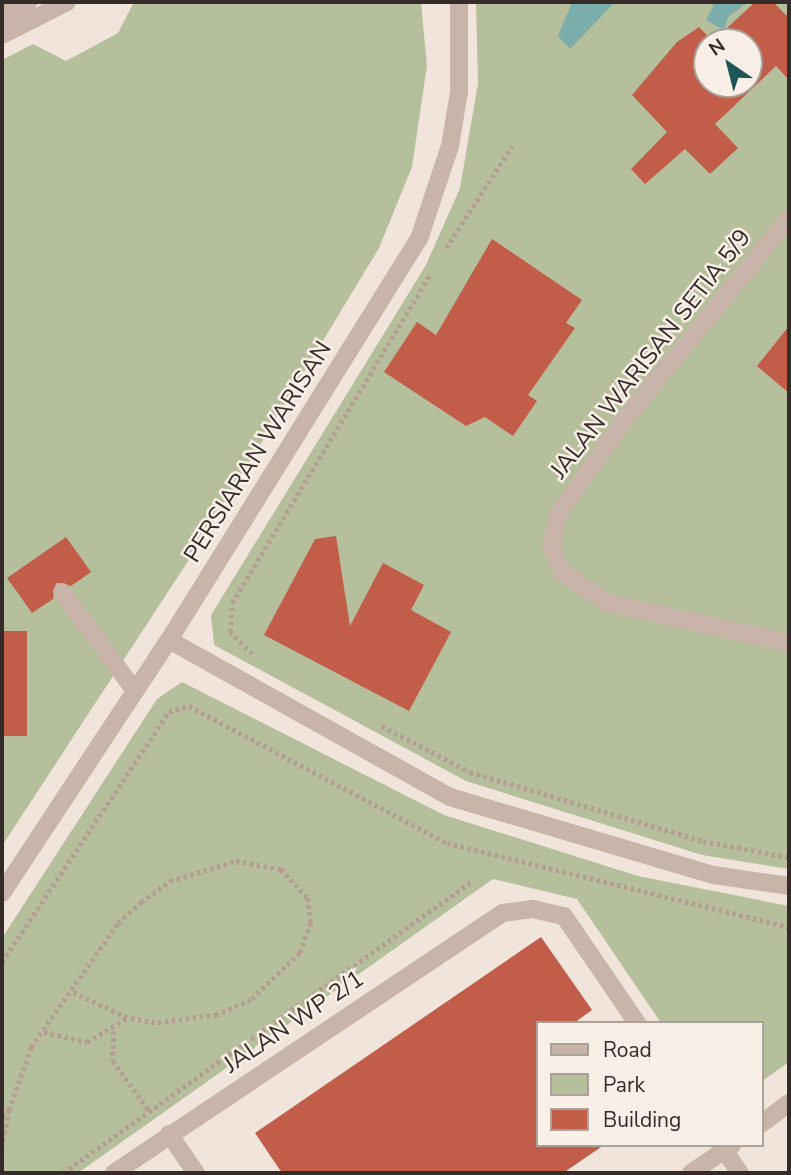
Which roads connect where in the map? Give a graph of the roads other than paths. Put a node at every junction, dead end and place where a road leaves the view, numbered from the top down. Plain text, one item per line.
1 (29, 2) edge
2 (67, 2) edge
3 (459, 2) edge
4 (2, 16) edge
5 (2, 35) edge
6 (789, 218) edge
7 (62, 592) dead end
8 (169, 640) junction
9 (789, 643) edge
10 (135, 691) junction
11 (789, 886) edge
12 (2, 893) edge
13 (636, 1021) edge
14 (789, 1103) edge
15 (763, 1122) edge
16 (169, 1134) junction
17 (726, 1147) edge
18 (114, 1173) edge
19 (196, 1173) edge
20 (691, 1173) edge
21 (740, 1173) edge

1 - 4 street
2 - 5 street
3 - 8 street, PERSIARAN WARISAN
6 - 9 street, JALAN WARISAN SETIA 5/9
7 - 10 street
8 - 10 street, PERSIARAN WARISAN
8 - 11 street
10 - 12 street, PERSIARAN WARISAN
13 - 16 street, JALAN WP 2/1
14 - 15 street
16 - 18 street, JALAN WP 2/1
16 - 19 street
17 - 20 street
17 - 21 street

